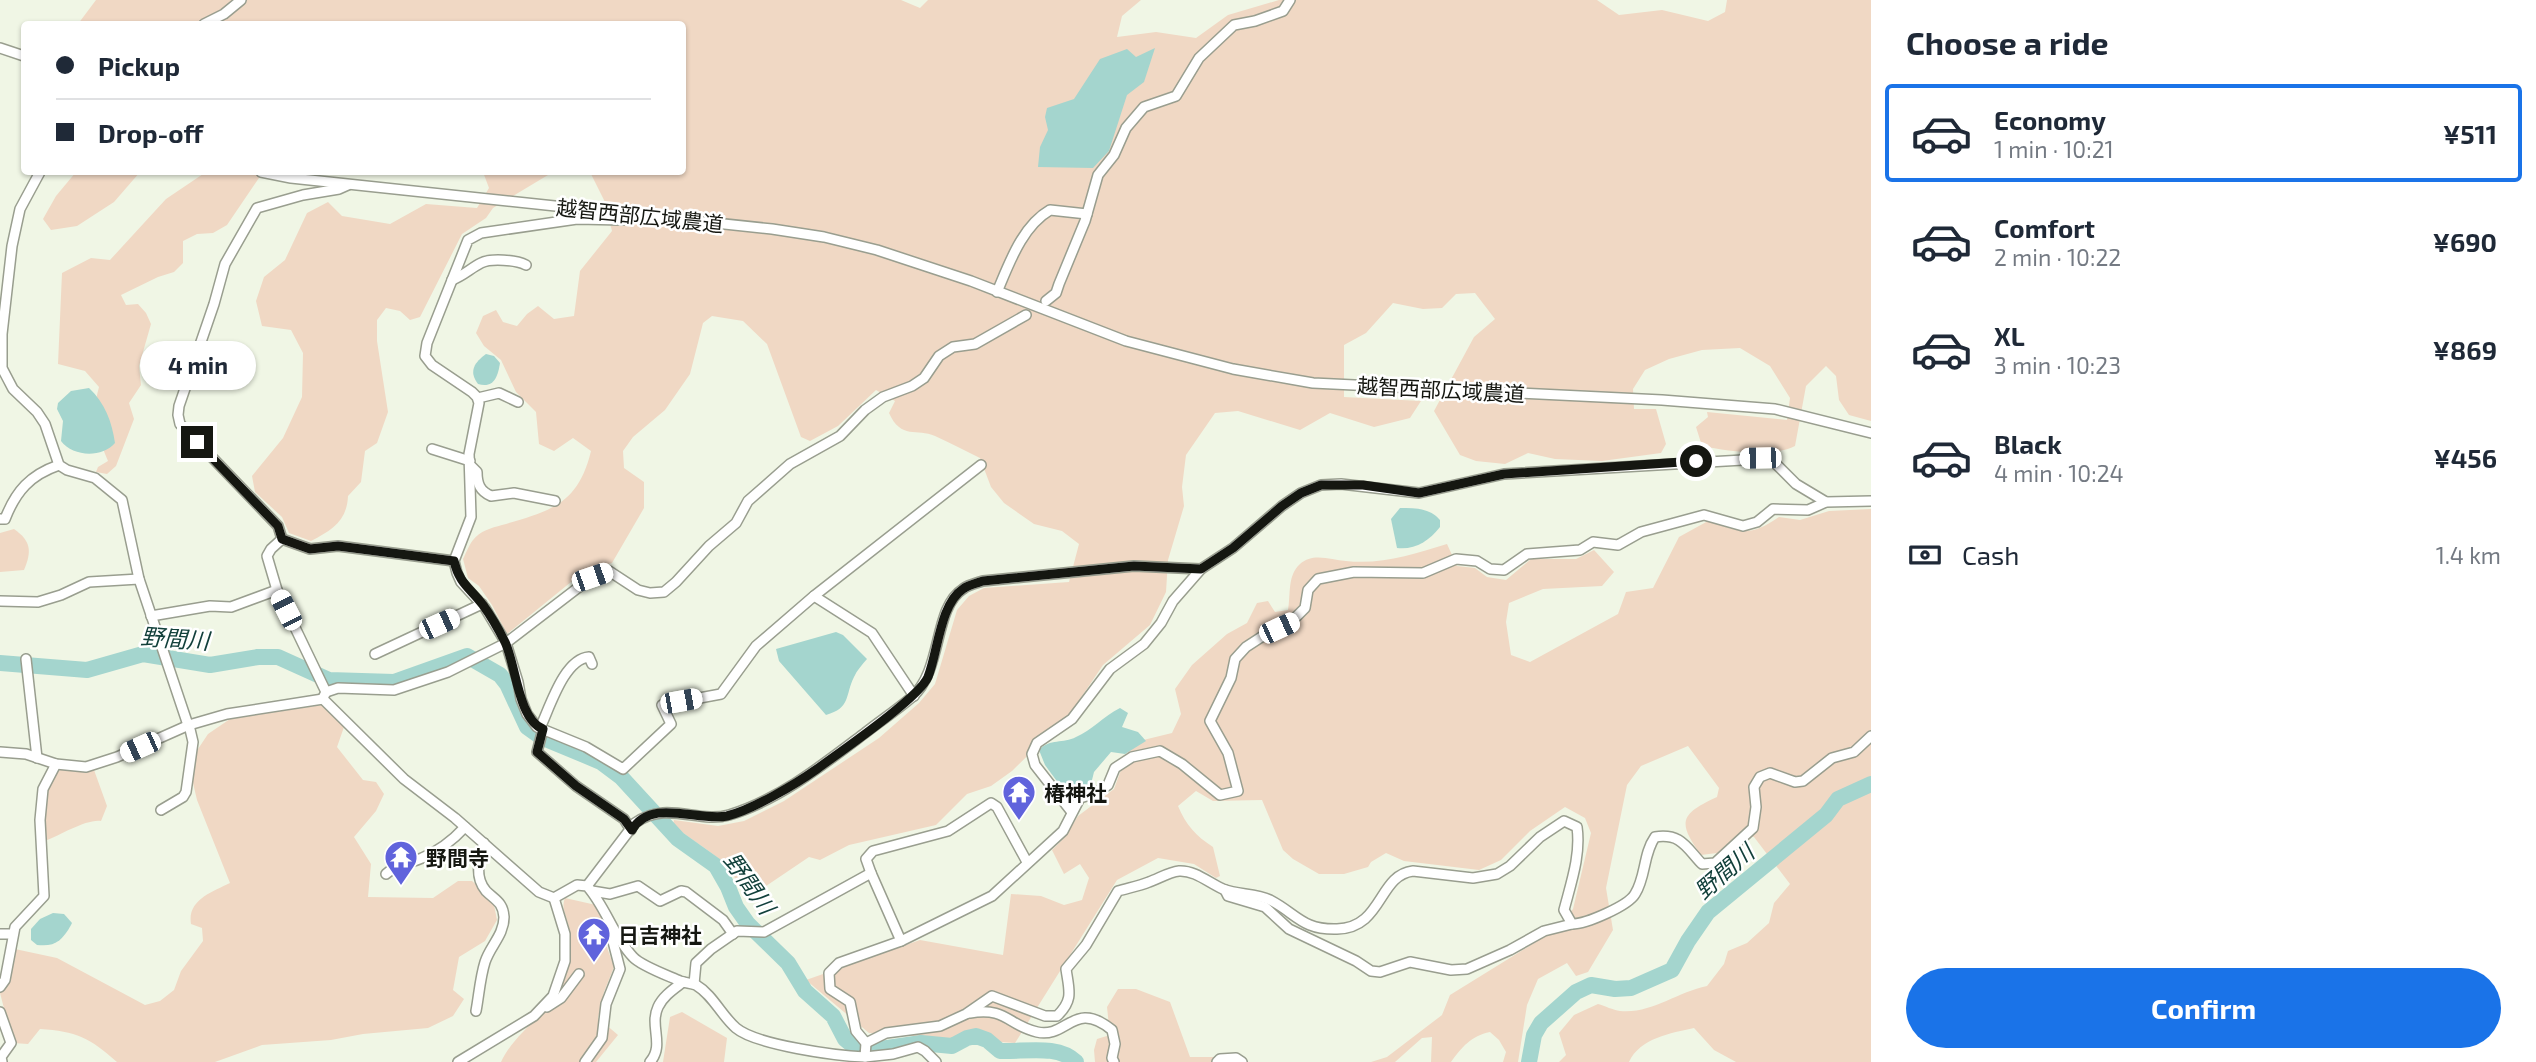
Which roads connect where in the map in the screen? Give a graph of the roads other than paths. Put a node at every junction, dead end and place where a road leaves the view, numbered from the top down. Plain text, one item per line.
1 (240, 0) edge
2 (1290, 0) edge
3 (210, 21) edge
4 (0, 48) edge
5 (21, 54) edge
6 (38, 175) edge
7 (276, 175) edge
8 (349, 184) junction
9 (628, 213) junction
10 (1087, 215) junction
11 (526, 265) dead end
12 (452, 280) junction
13 (997, 292) junction
14 (1046, 302) dead end
15 (1026, 314) dead end
16 (478, 398) junction
17 (518, 402) dead end
18 (1871, 433) edge
19 (432, 449) dead end
20 (470, 464) junction
21 (59, 465) junction
22 (981, 465) dead end
23 (555, 501) dead end
24 (1871, 501) edge
25 (1826, 502) junction
26 (0, 519) edge
27 (282, 539) junction
28 (454, 561) junction
29 (1201, 569) junction
30 (139, 579) junction
31 (277, 590) junction
32 (814, 596) junction
33 (0, 601) edge
34 (482, 604) junction
35 (151, 616) junction
36 (506, 643) junction
37 (375, 653) dead end
38 (26, 659) dead end
39 (592, 664) dead end
40 (324, 696) junction
41 (914, 696) junction
42 (188, 725) junction
43 (542, 728) junction
44 (1871, 736) edge
45 (0, 752) edge
46 (37, 758) junction
47 (56, 764) junction
48 (160, 810) dead end
49 (1071, 811) junction
50 (465, 827) junction
51 (632, 830) junction
52 (484, 844) junction
53 (1027, 862) junction
54 (871, 873) junction
55 (386, 874) dead end
56 (589, 888) junction
57 (1225, 890) junction
58 (554, 898) junction
59 (607, 918) junction
60 (1572, 924) junction
61 (0, 934) edge
62 (13, 934) junction
63 (733, 934) junction
64 (901, 941) junction
65 (579, 974) dead end
66 (683, 982) junction
67 (694, 984) junction
68 (0, 987) edge
69 (475, 1011) dead end
70 (539, 1011) junction
71 (0, 1012) edge
72 (966, 1014) junction
73 (866, 1043) junction
74 (811, 1057) edge
75 (865, 1057) junction
76 (2, 1062) edge
77 (458, 1062) edge
78 (585, 1062) edge
79 (650, 1062) edge
80 (936, 1062) edge
81 (1114, 1062) edge
82 (1217, 1062) edge
83 (1242, 1062) edge

1 - 3 street
2 - 10 street
4 - 5 street
6 - 21 street
7 - 8 street, 越智西部広域農道
8 - 9 street, 越智西部広域農道
8 - 27 street
9 - 12 street
9 - 13 street, 越智西部広域農道
10 - 13 street
10 - 14 street
11 - 12 street
12 - 16 street
13 - 18 street, 越智西部広域農道
15 - 36 street
16 - 17 street
16 - 20 street
19 - 20 street
20 - 23 street
20 - 28 street
21 - 26 street
21 - 30 street
22 - 32 street
24 - 25 street
25 - 29 street
25 - 49 street
27 - 28 street
27 - 31 street
28 - 34 street
29 - 41 street
29 - 49 street
30 - 33 street
30 - 35 street
31 - 35 street
31 - 40 street
32 - 41 street
32 - 43 street
34 - 36 street
34 - 37 street
35 - 42 street
36 - 40 street
36 - 43 street
38 - 46 street
39 - 43 street
40 - 42 street
40 - 50 street
41 - 51 street
42 - 47 street
42 - 48 street
43 - 51 street
44 - 60 street
45 - 46 street
46 - 47 street
47 - 62 street
49 - 53 street
50 - 52 street
50 - 55 street
51 - 56 street
52 - 58 street
52 - 69 street
53 - 54 street
53 - 64 street
54 - 63 street
54 - 64 street
56 - 58 street
56 - 59 street
56 - 63 street
57 - 60 street
57 - 60 street
57 - 72 street
58 - 70 street
59 - 66 street
59 - 78 street
61 - 62 street
62 - 68 street
63 - 67 street
64 - 73 street
65 - 70 street
66 - 67 street
66 - 79 street
67 - 74 street
70 - 77 street
71 - 76 street
72 - 73 street
72 - 81 street
73 - 75 street
74 - 75 street
75 - 80 street
82 - 83 street

